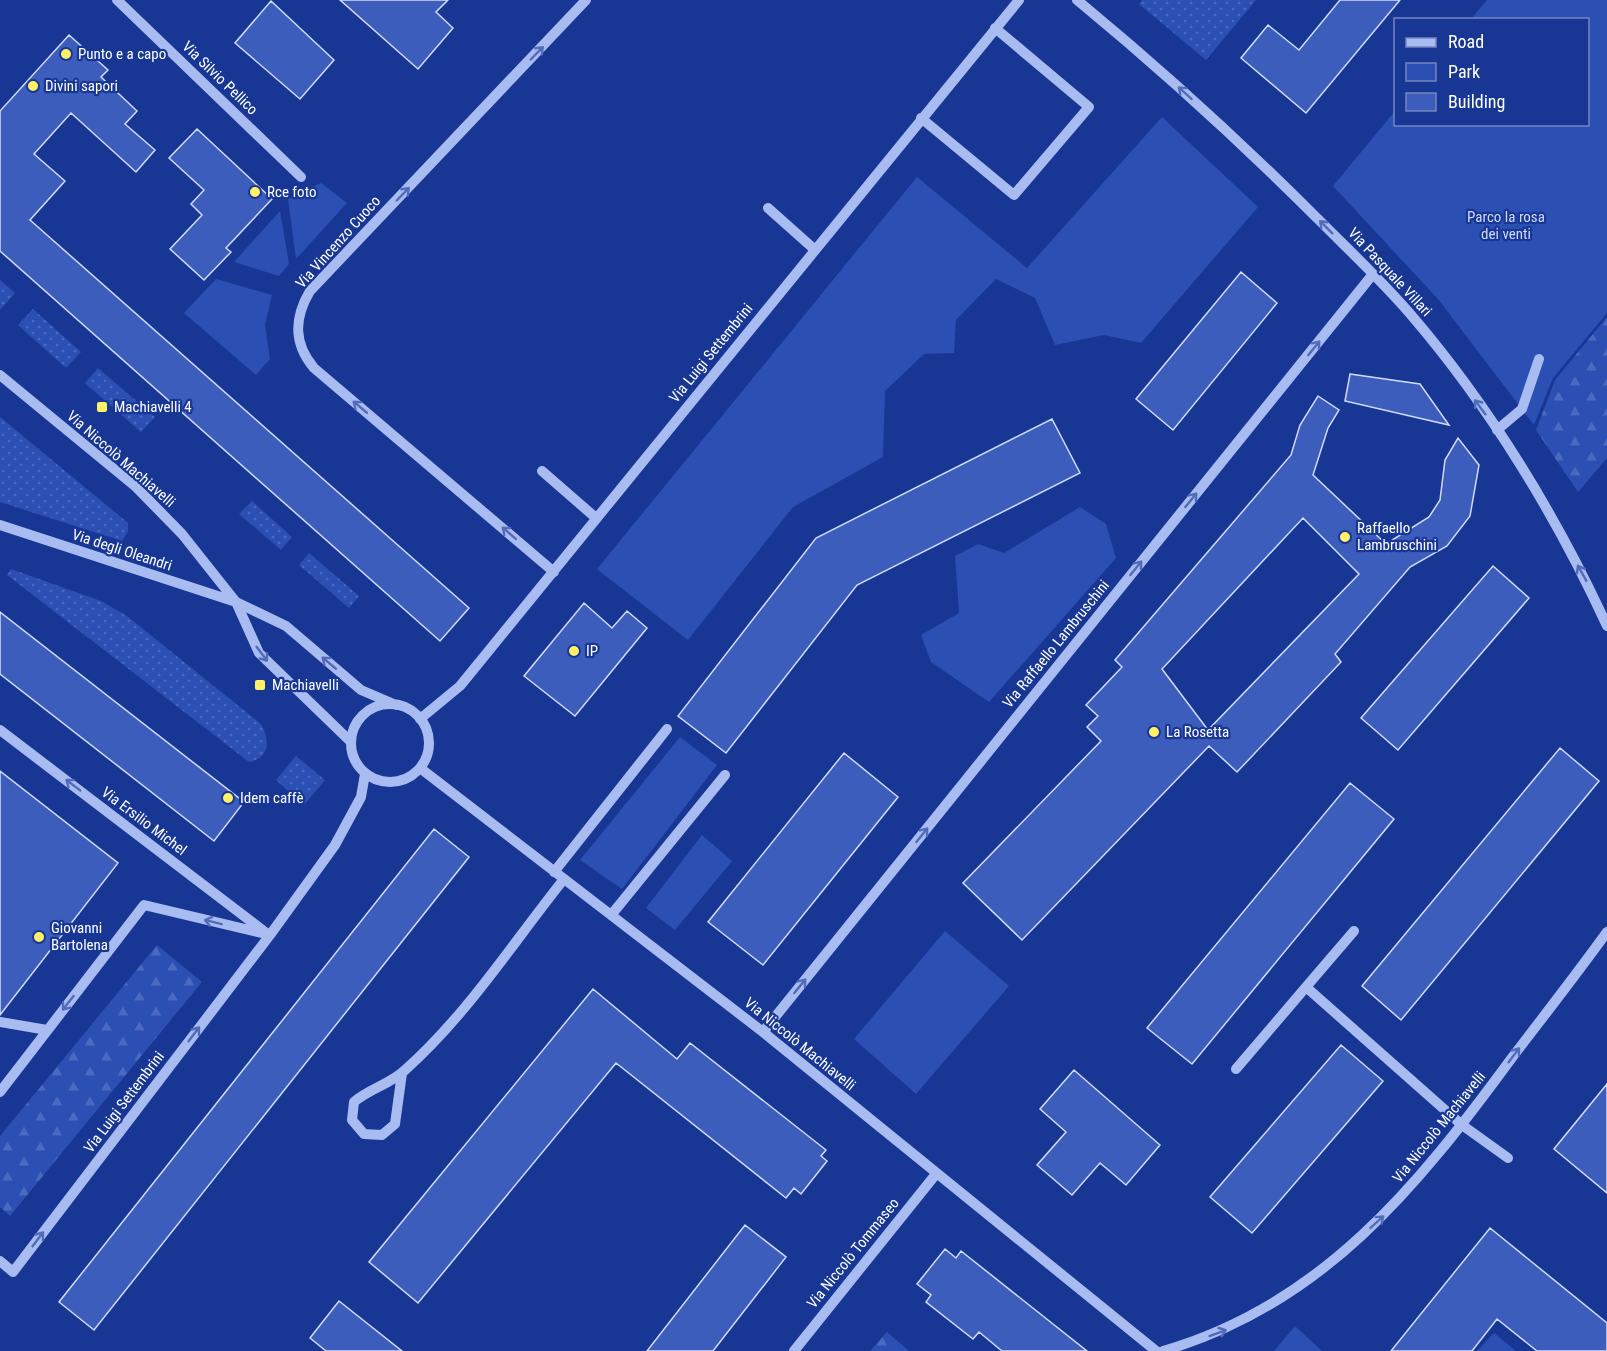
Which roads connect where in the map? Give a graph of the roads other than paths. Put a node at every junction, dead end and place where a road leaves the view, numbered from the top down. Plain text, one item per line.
1 (117, 0) edge
2 (586, 0) edge
3 (1019, 0) edge
4 (1077, 0) edge
5 (995, 28) junction
6 (921, 118) junction
7 (301, 177) dead end
8 (768, 208) dead end
9 (814, 249) junction
10 (1373, 274) junction
11 (1539, 359) dead end
12 (0, 375) edge
13 (1497, 430) junction
14 (542, 471) dead end
15 (596, 518) junction
16 (0, 525) edge
17 (554, 572) junction
18 (236, 602) junction
19 (1607, 626) edge
20 (396, 705) junction
21 (420, 719) junction
22 (0, 729) edge
23 (667, 729) dead end
24 (351, 742) junction
25 (420, 768) junction
26 (365, 774) junction
27 (725, 775) dead end
28 (554, 872) junction
29 (564, 879) junction
30 (612, 914) junction
31 (1354, 931) dead end
32 (1607, 932) edge
33 (270, 935) junction
34 (1306, 987) junction
35 (0, 1022) edge
36 (47, 1030) junction
37 (763, 1032) junction
38 (1236, 1069) dead end
39 (402, 1073) junction
40 (0, 1092) edge
41 (1462, 1125) junction
42 (1508, 1158) dead end
43 (936, 1174) junction
44 (0, 1261) edge
45 (794, 1351) edge
46 (1156, 1351) edge
47 (1163, 1351) edge

1 - 7 street, Via Silvio Pellico
17 -> 2 street, Via Vincenzo Cuoco
3 - 5 street, Via Luigi Settembrini
10 -> 4 street, Via Pasquale Villari
5 - 6 street, Via Luigi Settembrini
5 - 6 street
6 - 9 street, Via Luigi Settembrini
8 - 9 street
9 - 15 street, Via Luigi Settembrini
13 -> 10 street, Via Pasquale Villari
37 -> 10 street, Via Raffaello Lambruschini
11 - 13 street
12 - 18 street, Via Niccolò Machiavelli
19 -> 13 street, Via Pasquale Villari
14 - 15 street
15 - 17 street, Via Luigi Settembrini
16 - 18 street, Via degli Oleandri
17 - 21 street, Via Luigi Settembrini
20 -> 18 street, Via Niccolò Machiavelli
18 -> 24 street, Via Niccolò Machiavelli
20 - 21 street
20 - 24 street
21 - 25 street
33 -> 22 street, Via Ersilio Michel
23 - 28 street
24 - 26 street
25 - 26 street
25 - 28 street, Via Niccolò Machiavelli
26 - 33 street, Via Luigi Settembrini
27 - 30 street
28 - 29 street, Via Niccolò Machiavelli
29 - 30 street, Via Niccolò Machiavelli
29 - 39 street
30 - 37 street, Via Niccolò Machiavelli
31 - 34 street
41 -> 32 street, Via Niccolò Machiavelli
33 -> 36 street
44 -> 33 street, Via Luigi Settembrini
34 - 38 street
34 - 41 street
35 - 36 street
36 - 40 street
37 - 43 street, Via Niccolò Machiavelli
39 - 39 street
41 - 42 street
47 -> 41 street, Via Niccolò Machiavelli
43 - 45 street, Via Niccolò Tommaseo
43 - 46 street, Via Niccolò Machiavelli

